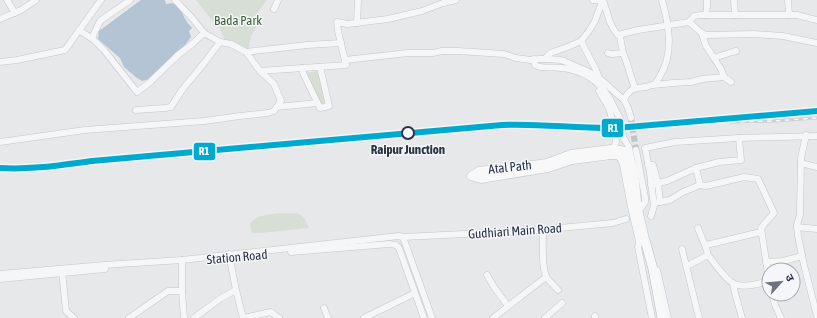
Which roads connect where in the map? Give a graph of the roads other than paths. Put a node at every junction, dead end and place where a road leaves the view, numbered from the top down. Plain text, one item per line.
1 (6, 0) edge
2 (36, 0) edge
3 (101, 0) edge
4 (130, 0) edge
5 (175, 0) edge
6 (278, 0) edge
7 (358, 0) edge
8 (456, 0) edge
9 (593, 0) edge
10 (662, 0) edge
11 (707, 0) edge
12 (734, 0) edge
13 (788, 0) edge
14 (603, 1) edge
15 (274, 9) dead end
16 (15, 13) junction
17 (706, 15) junction
18 (735, 15) junction
19 (789, 15) junction
20 (0, 20) edge
21 (817, 20) edge
22 (358, 22) junction
23 (689, 22) junction
24 (668, 25) junction
25 (79, 30) junction
26 (204, 33) junction
27 (702, 34) junction
28 (618, 35) junction
29 (92, 38) junction
30 (581, 41) junction
31 (220, 42) junction
32 (341, 42) junction
33 (817, 44) edge
34 (736, 51) dead end
35 (246, 52) junction
36 (608, 53) dead end
37 (623, 53) junction
38 (714, 58) junction
39 (545, 59) junction
40 (344, 60) junction
41 (534, 60) junction
42 (560, 60) junction
43 (0, 62) edge
44 (320, 67) junction
45 (302, 68) junction
46 (562, 68) junction
47 (260, 71) junction
48 (577, 71) junction
49 (724, 77) junction
50 (599, 78) junction
51 (731, 82) dead end
52 (653, 85) junction
53 (635, 88) junction
54 (624, 100) junction
55 (317, 103) junction
56 (277, 107) junction
57 (136, 110) dead end
58 (631, 118) tunnel mouth
59 (806, 135) junction
60 (817, 136) edge
61 (739, 138) junction
62 (0, 142) edge
63 (611, 149) junction
64 (636, 150) tunnel mouth
65 (801, 163) junction
66 (632, 164) junction
67 (817, 167) edge
68 (696, 168) junction
69 (655, 184) junction
70 (700, 185) junction
71 (657, 202) junction
72 (641, 208) dead end
73 (651, 216) dead end
74 (626, 219) dead end
75 (798, 227) junction
76 (698, 228) dead end
77 (817, 229) edge
78 (543, 230) junction
79 (761, 232) junction
80 (403, 238) junction
81 (643, 240) junction
82 (706, 245) junction
83 (682, 249) dead end
84 (645, 251) junction
85 (708, 255) junction
86 (229, 256) junction
87 (802, 256) junction
88 (182, 261) junction
89 (766, 262) joint
90 (687, 266) junction
91 (62, 271) junction
92 (0, 274) edge
93 (487, 275) dead end
94 (546, 277) junction
95 (0, 279) edge
96 (761, 282) edge
97 (733, 283) junction
98 (182, 290) junction
99 (236, 290) junction
100 (558, 290) dead end
101 (415, 292) junction
102 (562, 302) dead end
103 (774, 302) edge
104 (183, 304) junction
105 (508, 306) junction
106 (816, 306) edge
107 (324, 308) dead end
108 (817, 316) edge
109 (74, 318) edge
110 (129, 318) edge
111 (184, 318) edge
112 (191, 318) edge
113 (194, 318) edge
114 (243, 318) edge
115 (279, 318) edge
116 (328, 318) edge
117 (364, 318) edge
118 (424, 318) edge
119 (432, 318) edge
120 (493, 318) edge
121 (545, 318) edge
122 (652, 318) edge
123 (656, 318) edge
124 (662, 318) edge
125 (668, 318) edge
126 (699, 318) edge
127 (742, 318) edge
128 (781, 318) edge

1 - 16 street
2 - 16 street
3 - 25 street
4 - 29 street
5 - 26 street
6 - 15 street
7 - 22 street
8 - 22 street
9 - 14 street
10 - 24 street
11 - 17 street
12 - 18 street
13 - 19 street
14 - 28 street
14 - 30 street
16 - 20 street
17 - 18 street
17 - 23 street
18 - 19 street
19 - 21 street
22 - 32 street
23 - 24 street
23 - 27 street
24 - 28 street
24 - 52 street
25 - 29 street
25 - 43 street
26 - 29 street
26 - 31 street
27 - 33 street
27 - 38 street
28 - 37 street
30 - 39 street
30 - 50 street
31 - 35 street
31 - 57 street
32 - 35 street
32 - 40 street
34 - 38 street
35 - 47 street
36 - 37 street
37 - 53 street
38 - 49 street
39 - 41 street
39 - 42 street
40 - 41 street
40 - 44 street
41 - 46 street
42 - 46 street
42 - 50 street
44 - 45 street
44 - 55 street
45 - 47 street
45 - 55 street
46 - 48 street
47 - 56 street
48 - 63 street
48 - 66 street
49 - 51 street
49 - 52 street
50 - 54 street
52 - 53 street
53 - 54 street
54 - 58 street
55 - 56 street
56 - 62 street
59 - 60 street
59 - 61 street
59 - 65 street
61 - 68 street
61 - 69 street
63 - 66 main road
63 - 81 main road, Atal Path
64 - 72 street
65 - 67 street
65 - 75 street
66 - 81 main road
68 - 69 street
68 - 70 street
69 - 71 street
70 - 71 street
70 - 79 street
71 - 73 street
74 - 78 street, Gudhiari Main Road
75 - 77 street
75 - 87 street
76 - 82 street
78 - 80 street, Gudhiari Main Road
78 - 94 street
79 - 82 street
79 - 89 street
80 - 86 street, Gudhiari Main Road
80 - 119 street
81 - 84 highway
81 - 122 street
81 - 125 street
82 - 85 street
83 - 90 street
84 - 123 highway
84 - 124 highway
85 - 90 street
85 - 97 street
86 - 88 street
86 - 99 street
86 - 101 street, Station Road
87 - 89 street
87 - 106 street
88 - 91 street
88 - 98 street
90 - 126 street
91 - 92 street
91 - 95 street
91 - 109 street
93 - 105 street
94 - 100 street
94 - 105 street
96 - 97 street
97 - 127 street
98 - 104 street
98 - 110 street
99 - 113 street
99 - 114 street
101 - 117 street
101 - 118 street, Station Road
102 - 121 street
103 - 128 street
104 - 111 street
104 - 112 street
105 - 120 street
106 - 108 street
107 - 116 street
114 - 115 street

